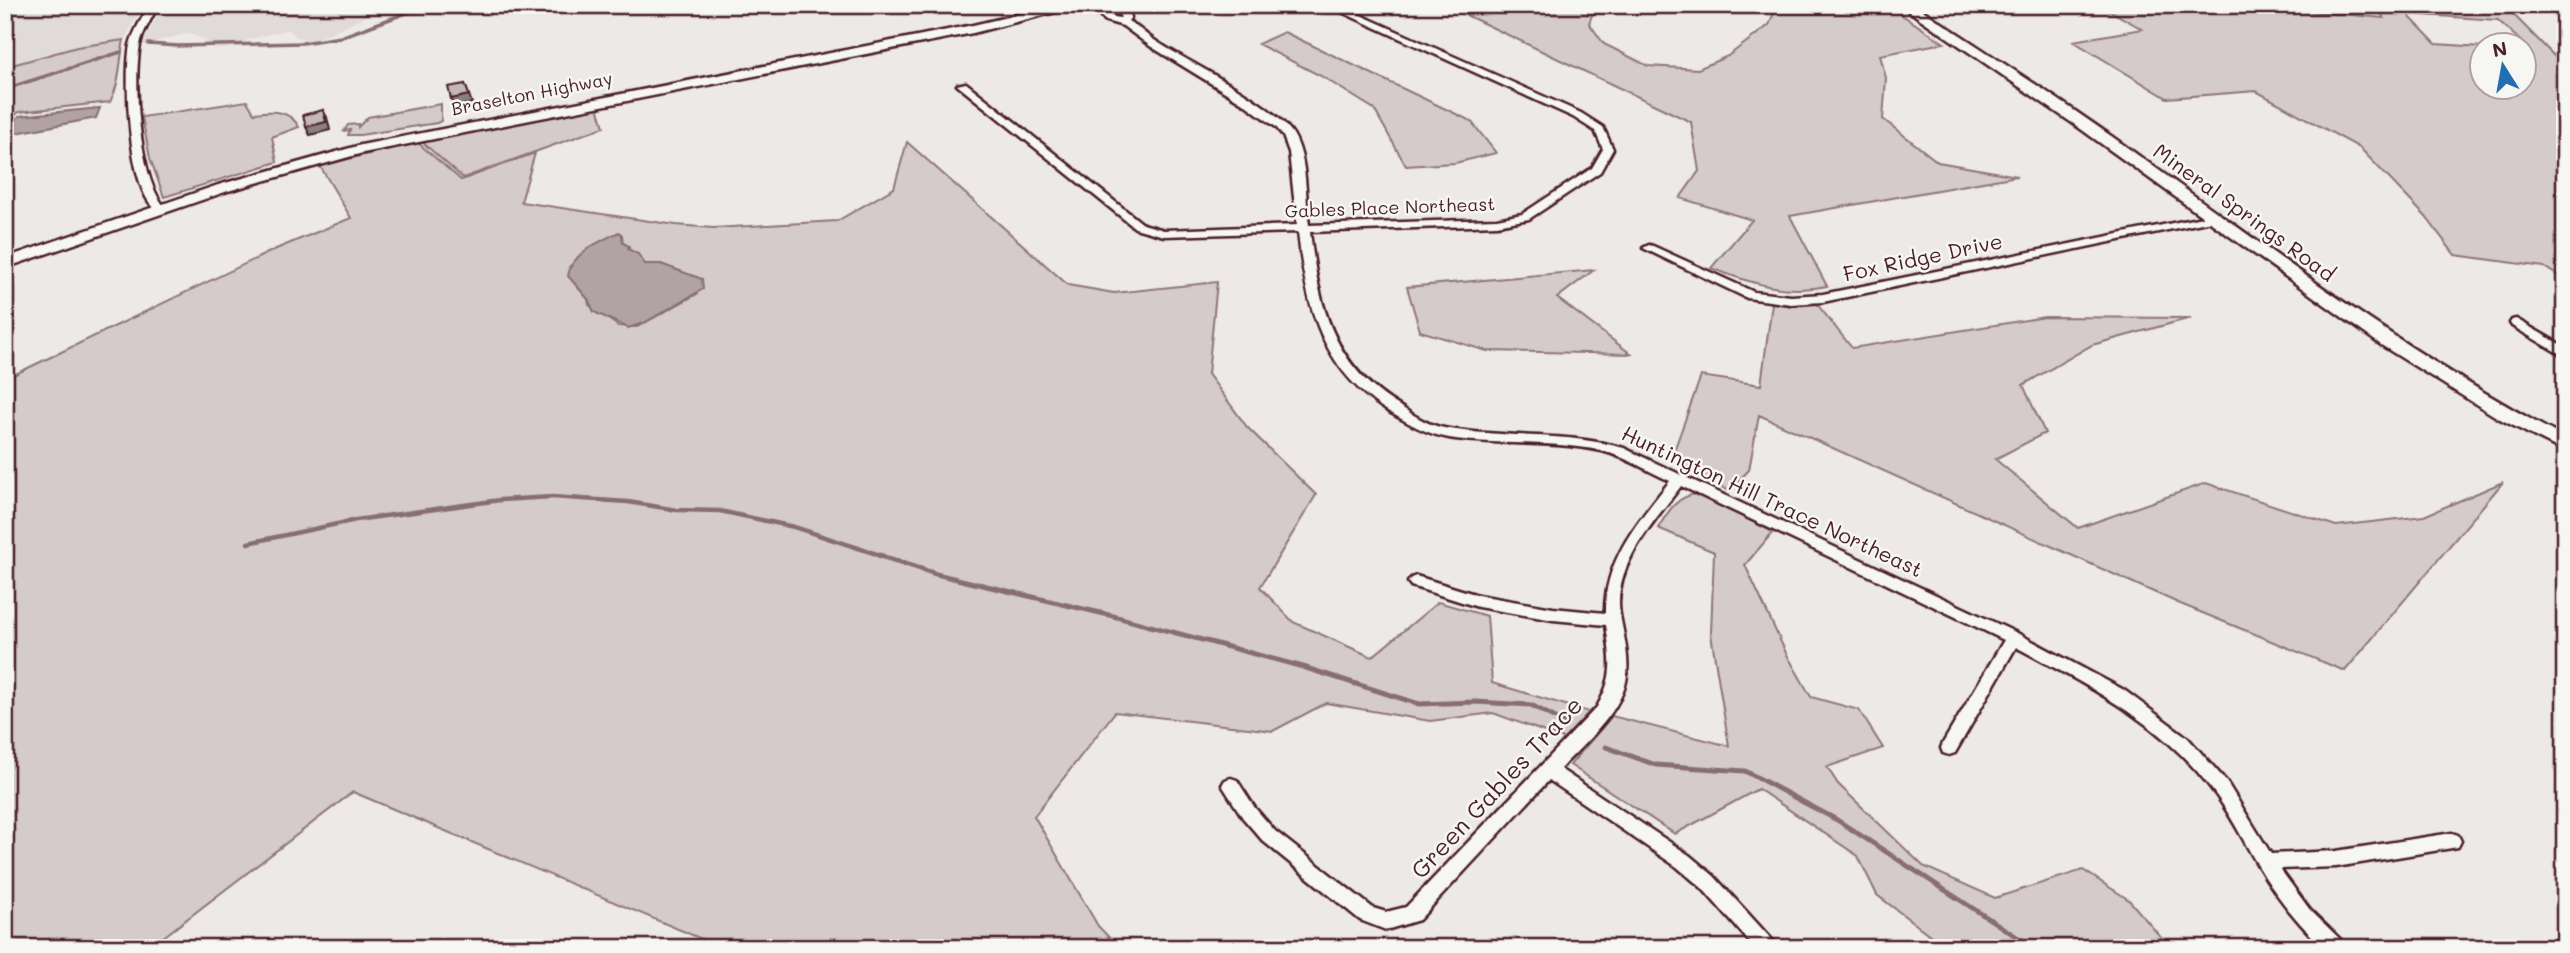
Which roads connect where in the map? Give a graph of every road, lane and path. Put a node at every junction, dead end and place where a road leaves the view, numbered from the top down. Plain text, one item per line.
1 (154, 5) edge
2 (1077, 5) edge
3 (1091, 5) edge
4 (1119, 5) edge
5 (1330, 5) edge
6 (1906, 5) edge
7 (1123, 22) junction
8 (962, 85) dead end
9 (160, 208) junction
10 (2212, 218) junction
11 (1304, 229) junction
12 (1649, 248) dead end
13 (5, 263) edge
14 (2516, 323) dead end
15 (2565, 353) edge
16 (2565, 446) edge
17 (1680, 478) junction
18 (1416, 582) dead end
19 (1614, 620) junction
20 (2013, 638) junction
21 (1949, 748) dead end
22 (1548, 770) junction
23 (1231, 785) dead end
24 (2452, 841) dead end
25 (2266, 862) junction
26 (1767, 948) edge
27 (2336, 948) edge

1 - 9 street
2 - 9 main road, Braselton Highway
3 - 7 street, Huntington Hill Trace Northeast
4 - 7 street
5 - 11 street, Gables Place Northeast
6 - 10 street, Mineral Springs Road
7 - 11 street, Huntington Hill Trace Northeast
8 - 11 street, Gables Place Northeast
9 - 13 main road, Braselton Highway
10 - 12 street, Fox Ridge Drive
10 - 16 street, Mineral Springs Road
11 - 17 street, Huntington Hill Trace Northeast
14 - 15 street
17 - 19 street, Green Gables Trace
17 - 20 street, Huntington Hill Trace Northeast
18 - 19 street
19 - 22 street, Green Gables Trace
20 - 21 street
20 - 25 street, Huntington Hill Trace Northeast
22 - 23 street, Green Gables Trace
22 - 26 street
24 - 25 street
25 - 27 street, Huntington Hill Trace Northeast

